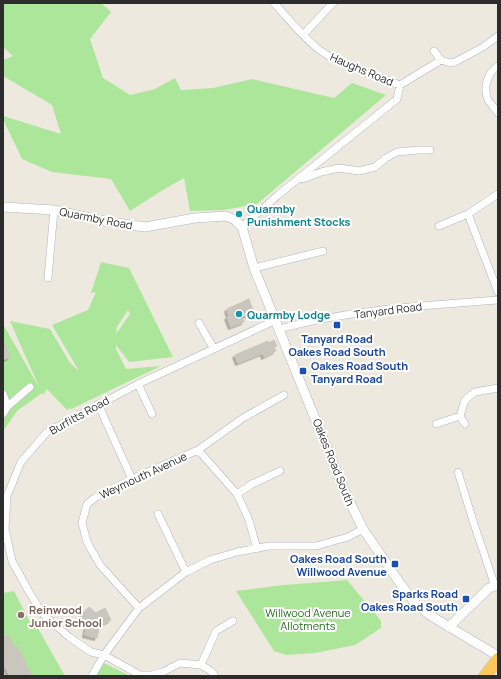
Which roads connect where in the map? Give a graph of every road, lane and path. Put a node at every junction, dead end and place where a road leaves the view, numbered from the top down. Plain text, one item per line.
1 (274, 3) edge
2 (333, 3) edge
3 (303, 35) junction
4 (498, 36) edge
5 (434, 51) dead end
6 (441, 60) junction
7 (498, 66) edge
8 (400, 85) junction
9 (498, 113) edge
10 (430, 150) dead end
11 (498, 194) edge
12 (278, 195) junction
13 (3, 207) edge
14 (54, 210) junction
15 (468, 214) junction
16 (235, 220) joint
17 (439, 226) dead end
18 (242, 227) junction
19 (323, 251) dead end
20 (254, 268) junction
21 (48, 278) dead end
22 (498, 292) edge
23 (498, 300) edge
24 (276, 320) junction
25 (199, 323) dead end
26 (280, 329) junction
27 (214, 349) junction
28 (138, 384) junction
29 (30, 387) dead end
30 (498, 388) edge
31 (3, 394) edge
32 (284, 395) dead end
33 (98, 404) junction
34 (8, 406) junction
35 (3, 414) edge
36 (152, 414) dead end
37 (460, 416) junction
38 (436, 424) dead end
39 (465, 424) dead end
40 (198, 450) junction
41 (280, 471) dead end
42 (458, 472) dead end
43 (132, 479) junction
44 (237, 494) junction
45 (158, 514) dead end
46 (363, 529) junction
47 (257, 549) junction
48 (186, 572) junction
49 (497, 586) edge
50 (139, 608) junction
51 (233, 621) dead end
52 (449, 627) junction
53 (104, 655) junction
54 (498, 658) edge
55 (201, 665) junction
56 (92, 676) edge
57 (215, 676) edge
58 (485, 676) edge

1 - 3 street, Haughs Road
2 - 3 street
3 - 8 street, Haughs Road
4 - 6 street
5 - 6 street
6 - 8 street
7 - 9 street
8 - 12 street, Haughs Road
10 - 12 street, Haughs Road
11 - 15 street
12 - 18 street, Haughs Road
13 - 14 street, Quarmby Road
14 - 16 street, Quarmby Road
14 - 21 street
15 - 17 street
15 - 22 street
16 - 18 street, Oakes Road South
18 - 20 street, Oakes Road South
19 - 20 street
20 - 24 street, Oakes Road South
23 - 26 street, Tanyard Road
24 - 26 street, Oakes Road South
24 - 27 street, Burfitts Road
25 - 27 street
26 - 46 street, Oakes Road South
27 - 28 street, Burfitts Road
28 - 33 street, Burfitts Road
28 - 36 street
29 - 34 street
30 - 37 street
31 - 34 street
32 - 40 street, Weymouth Avenue
33 - 43 street
33 - 53 street, Burfitts Road
34 - 35 street
37 - 38 street
37 - 39 street
40 - 43 street, Weymouth Avenue
40 - 44 street
41 - 44 street
42 - 49 street
43 - 50 street, Weymouth Avenue
44 - 47 street
45 - 48 street
46 - 47 street
46 - 52 street, Oakes Road South
47 - 48 street
48 - 50 street
49 - 52 street
50 - 53 street
51 - 55 street
52 - 54 street, Oakes Road South
53 - 55 street, Burfitts Road
53 - 56 street
54 - 58 highway
55 - 57 street

